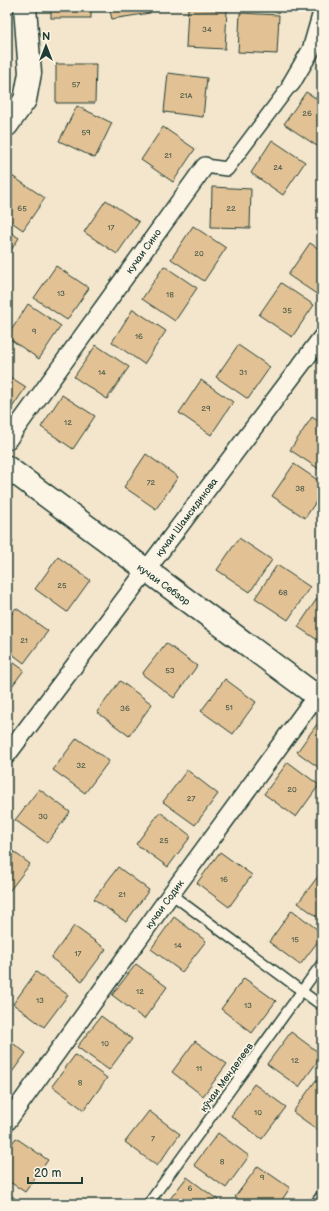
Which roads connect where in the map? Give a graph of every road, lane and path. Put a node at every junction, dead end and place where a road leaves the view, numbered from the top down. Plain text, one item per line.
1 (25, 7) edge
2 (322, 12) edge
3 (291, 84) joint
4 (7, 125) edge
5 (205, 166) joint
6 (322, 337) edge
7 (7, 441) edge
8 (7, 467) edge
9 (146, 570) junction
10 (320, 695) edge
11 (7, 755) edge
12 (171, 894) junction
13 (322, 963) edge
14 (302, 991) junction
15 (322, 1006) edge
16 (7, 1122) edge
17 (322, 1194) edge
18 (148, 1204) edge
19 (315, 1204) edge

1 - 4 main road
2 - 3 street
3 - 5 street, кучаи Сино
5 - 7 street, кучаи Сино
6 - 9 street, кучаи Шамсидинова
8 - 9 main road, кучаи Себзор
9 - 10 main road, кучаи Себзор
9 - 11 street, кучаи Шамсидинова
10 - 12 street, кучаи Содик
12 - 14 lane
12 - 16 street, кучаи Содик
13 - 14 lane, кӯчаи Менделеев
14 - 15 lane
14 - 18 lane, кӯчаи Менделеев
17 - 19 lane

